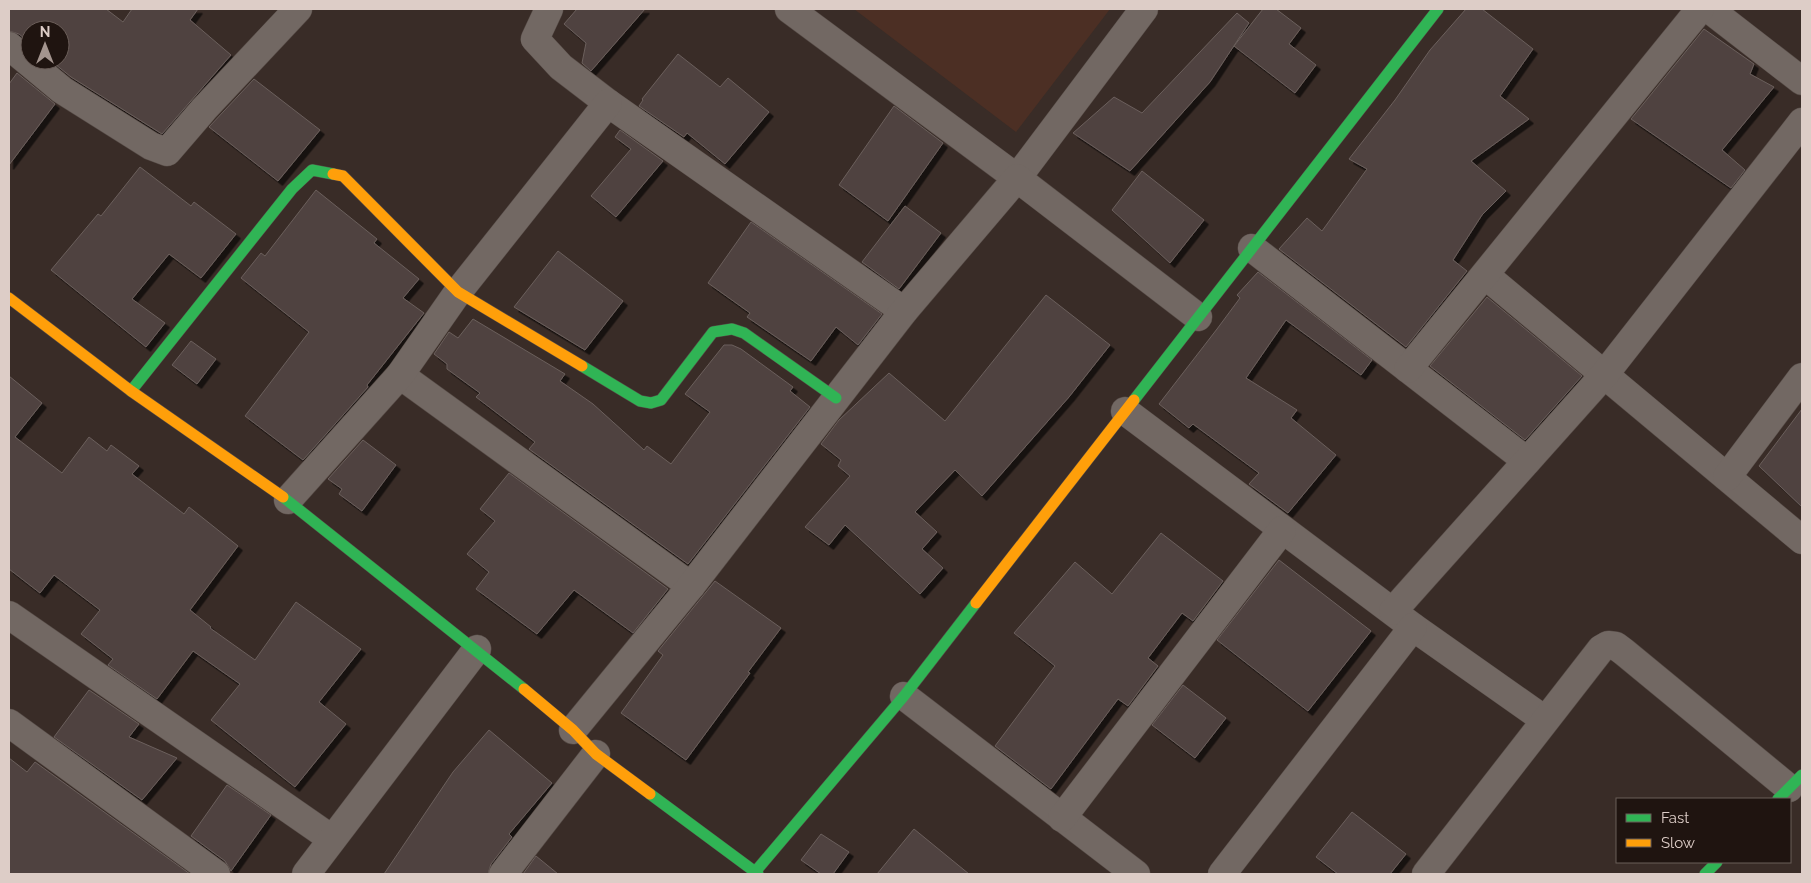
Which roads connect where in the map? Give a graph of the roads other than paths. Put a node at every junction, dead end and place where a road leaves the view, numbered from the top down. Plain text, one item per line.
1 (298, 9) edge
2 (549, 9) edge
3 (789, 9) edge
4 (1144, 9) edge
5 (1438, 9) edge
6 (1700, 9) edge
7 (1709, 9) edge
8 (9, 46) edge
9 (1802, 81) edge
10 (608, 103) junction
11 (1802, 122) edge
12 (1017, 178) junction
13 (1252, 248) junction
14 (1484, 275) junction
15 (458, 292) junction
16 (9, 298) edge
17 (904, 311) junction
18 (1198, 317) junction
19 (1408, 369) junction
20 (400, 375) junction
21 (1604, 375) junction
22 (1802, 377) edge
23 (131, 391) junction
24 (836, 398) junction
25 (1125, 411) junction
26 (1527, 461) junction
27 (1727, 477) junction
28 (288, 500) junction
29 (1282, 530) junction
30 (1802, 540) edge
31 (691, 586) junction
32 (9, 615) edge
33 (1403, 619) junction
34 (477, 649) junction
35 (904, 696) junction
36 (1545, 720) junction
37 (9, 724) edge
38 (573, 730) junction
39 (596, 754) junction
40 (1790, 787) edge
41 (1062, 818) junction
42 (332, 840) junction
43 (1716, 863) edge
44 (757, 873) edge
45 (216, 874) edge
46 (306, 874) edge
47 (502, 874) edge
48 (1136, 874) edge
49 (1222, 874) edge
50 (1426, 874) edge
51 (1705, 874) edge

1 - 8 street
2 - 10 street
3 - 12 street
4 - 12 street
5 - 13 main road
6 - 14 street
7 - 9 street
10 - 15 street
10 - 17 street
11 - 21 street
12 - 17 street
12 - 18 street
13 - 18 main road
13 - 19 street
14 - 19 street
14 - 21 street
15 - 20 street
15 - 23 main road
15 - 24 main road
16 - 23 main road
17 - 24 street
18 - 25 main road
19 - 26 street
20 - 28 street
20 - 31 street
21 - 26 street
21 - 27 street
22 - 27 street
23 - 28 main road
24 - 31 street
25 - 29 street
25 - 35 main road
26 - 33 street
27 - 30 street
28 - 34 main road
29 - 33 street
29 - 41 street
31 - 38 street
32 - 42 street
33 - 36 street
33 - 49 street
34 - 38 main road
34 - 42 street
35 - 41 street
35 - 44 main road
36 - 40 street
36 - 50 street
37 - 45 street
38 - 39 main road
39 - 44 main road
39 - 47 street
41 - 48 street
42 - 46 street
43 - 51 main road

